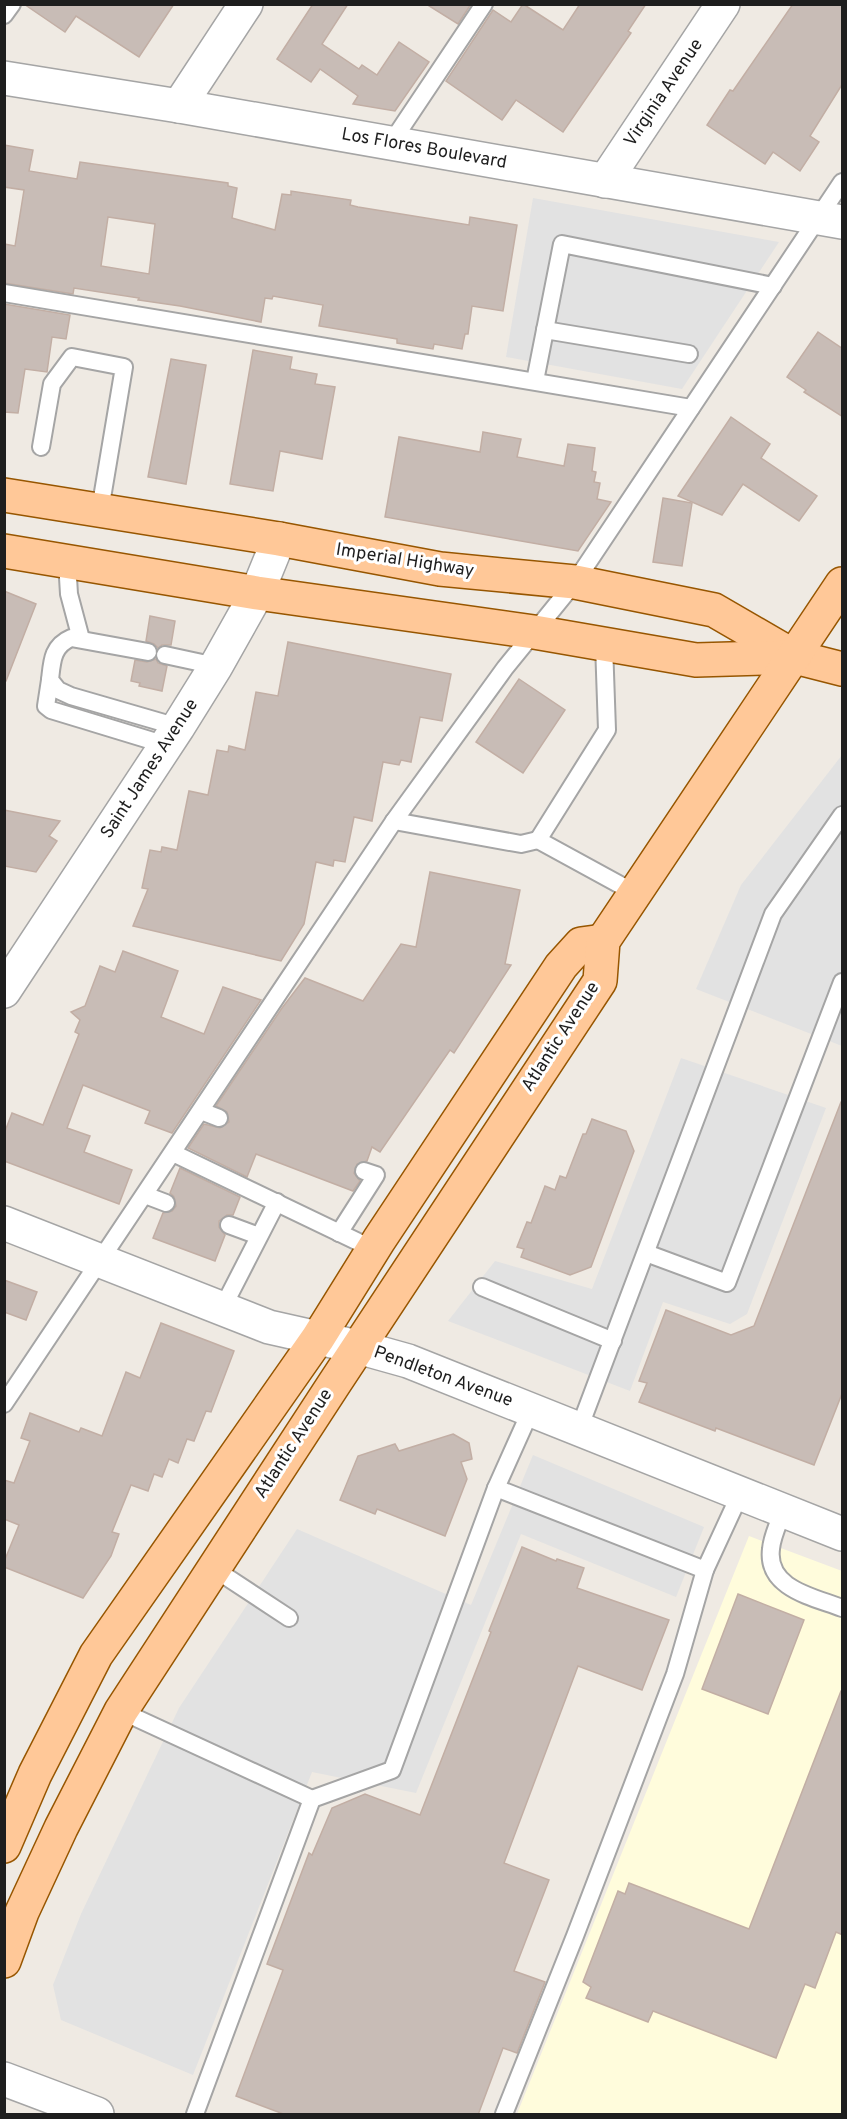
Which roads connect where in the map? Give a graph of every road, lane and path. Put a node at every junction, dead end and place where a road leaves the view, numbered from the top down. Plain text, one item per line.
1 (12, 4) edge
2 (246, 4) edge
3 (484, 4) edge
4 (723, 4) edge
5 (4, 15) edge
6 (4, 78) edge
7 (179, 106) junction
8 (391, 143) junction
9 (605, 181) junction
10 (843, 182) edge
11 (831, 220) edge
12 (773, 286) junction
13 (4, 293) edge
14 (545, 330) junction
15 (689, 354) dead end
16 (535, 381) junction
17 (691, 408) junction
18 (41, 447) dead end
19 (4, 495) edge
20 (100, 510) junction
21 (279, 539) junction
22 (4, 551) edge
23 (67, 561) junction
24 (575, 582) junction
25 (843, 584) edge
26 (257, 593) junction
27 (534, 632) junction
28 (81, 639) junction
29 (604, 644) junction
30 (148, 652) dead end
31 (165, 655) dead end
32 (795, 657) junction
33 (216, 666) junction
34 (843, 669) edge
35 (50, 680) junction
36 (172, 736) junction
37 (843, 815) edge
38 (394, 821) junction
39 (538, 840) junction
40 (635, 893) junction
41 (603, 941) junction
42 (843, 981) edge
43 (4, 991) edge
44 (201, 1111) junction
45 (219, 1118) dead end
46 (173, 1153) junction
47 (364, 1171) dead end
48 (145, 1195) junction
49 (277, 1202) junction
50 (166, 1203) dead end
51 (4, 1224) edge
52 (229, 1225) dead end
53 (339, 1233) junction
54 (259, 1236) junction
55 (373, 1250) junction
56 (646, 1253) junction
57 (101, 1261) junction
58 (482, 1287) dead end
59 (222, 1309) junction
60 (318, 1338) junction
61 (613, 1341) junction
62 (358, 1347) junction
63 (4, 1404) edge
64 (531, 1410) junction
65 (579, 1429) junction
66 (496, 1488) junction
67 (741, 1492) junction
68 (784, 1509) junction
69 (843, 1533) edge
70 (213, 1568) junction
71 (705, 1570) junction
72 (843, 1608) edge
73 (289, 1618) dead end
74 (121, 1711) junction
75 (312, 1799) junction
76 (4, 1846) edge
77 (4, 1961) edge
78 (4, 2079) edge
79 (97, 2115) edge
80 (195, 2115) edge
81 (504, 2115) edge

1 - 5 lane
2 - 7 street
3 - 8 lane
4 - 9 street, Virginia Avenue
6 - 7 street, Los Flores Boulevard
7 - 8 street, Los Flores Boulevard
8 - 9 street, Los Flores Boulevard
9 - 11 street, Los Flores Boulevard
10 - 11 lane
11 - 12 lane
12 - 14 lane
12 - 17 lane
13 - 16 lane
14 - 15 lane
14 - 16 lane
16 - 17 lane
17 - 24 lane
18 - 20 lane
19 - 20 main road, Imperial Highway
20 - 21 main road, Imperial Highway
21 - 24 main road, Imperial Highway
21 - 26 street, Saint James Avenue
22 - 23 main road, Imperial Highway
23 - 26 main road, Imperial Highway
23 - 28 lane
24 - 27 lane
24 - 32 main road, Imperial Highway
25 - 32 main road, Atlantic Avenue
26 - 27 main road, Imperial Highway
26 - 33 street, Saint James Avenue
27 - 29 main road, Imperial Highway
27 - 38 lane
28 - 30 lane
28 - 35 lane
29 - 32 main road, Imperial Highway
29 - 39 lane
31 - 33 lane
32 - 34 main road, Imperial Highway
32 - 40 main road, Atlantic Avenue
33 - 36 street, Saint James Avenue
35 - 36 lane
35 - 36 lane
36 - 43 street, Saint James Avenue
37 - 56 lane
38 - 39 lane
38 - 44 lane
39 - 40 lane
40 - 41 main road, Atlantic Avenue
41 - 55 main road
41 - 62 main road, Atlantic Avenue
42 - 56 lane
44 - 45 lane
44 - 46 lane
46 - 48 lane
46 - 49 lane
47 - 53 lane
48 - 50 lane
48 - 57 lane
49 - 53 lane
49 - 54 lane
51 - 57 street, Pendleton Avenue
52 - 54 lane
53 - 55 lane
54 - 59 lane
55 - 60 main road
56 - 61 lane
57 - 59 street, Pendleton Avenue
57 - 63 lane
58 - 61 lane
59 - 60 street, Pendleton Avenue
60 - 62 street, Pendleton Avenue
60 - 76 main road
61 - 65 lane
62 - 64 street, Pendleton Avenue
62 - 70 main road, Atlantic Avenue
64 - 65 street, Pendleton Avenue
64 - 66 lane
65 - 67 street, Pendleton Avenue
66 - 71 lane
66 - 75 lane
67 - 68 street, Pendleton Avenue
67 - 71 lane
68 - 69 street, Pendleton Avenue
68 - 72 lane
70 - 73 lane
70 - 74 main road, Atlantic Avenue
71 - 81 lane
74 - 75 lane
74 - 77 main road, Atlantic Avenue
75 - 80 lane
78 - 79 street

